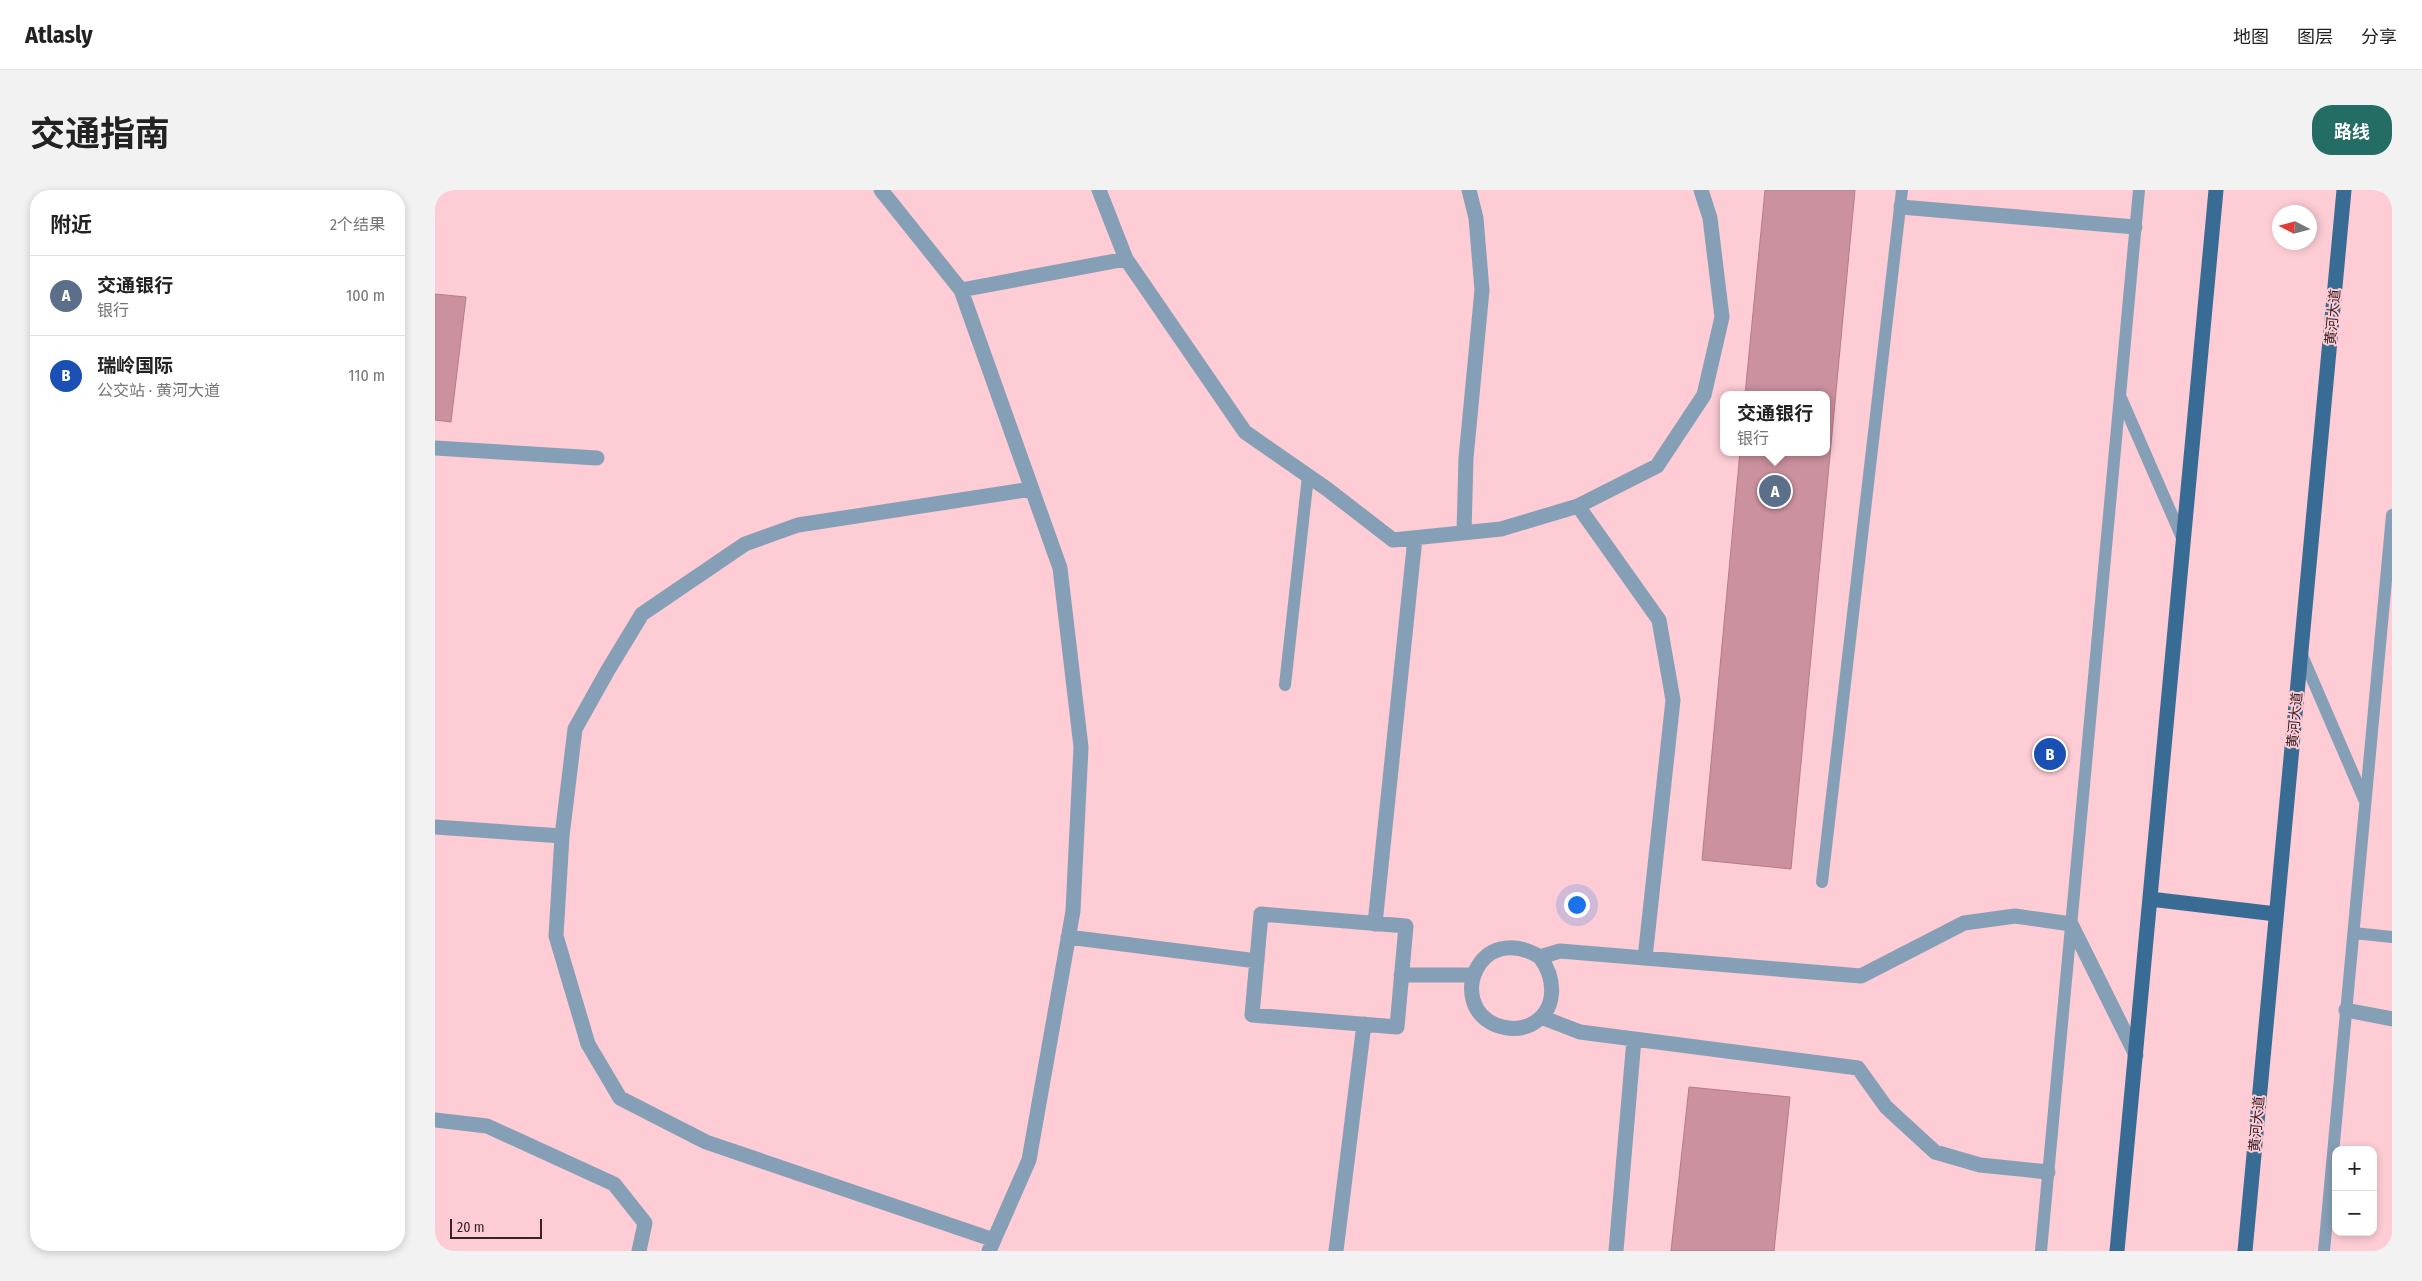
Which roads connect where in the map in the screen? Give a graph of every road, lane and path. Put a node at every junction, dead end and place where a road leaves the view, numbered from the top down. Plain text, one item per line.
1 (881, 190) edge
2 (1099, 190) edge
3 (1469, 190) edge
4 (1701, 190) edge
5 (1902, 190) edge
6 (2139, 190) edge
7 (2216, 190) edge
8 (2345, 190) edge
9 (1901, 206) junction
10 (2135, 228) junction
11 (1126, 259) junction
12 (961, 290) junction
13 (2120, 396) junction
14 (435, 448) edge
15 (597, 458) dead end
16 (1308, 476) junction
17 (1032, 489) junction
18 (1578, 506) junction
19 (2392, 515) edge
20 (1464, 533) junction
21 (1415, 538) junction
22 (2183, 540) junction
23 (2301, 653) junction
24 (1285, 685) dead end
25 (2365, 802) junction
26 (435, 827) edge
27 (561, 836) junction
28 (1822, 882) dead end
29 (2150, 899) junction
30 (2276, 914) junction
31 (1375, 924) junction
32 (2071, 924) junction
33 (2354, 933) junction
34 (1068, 936) junction
35 (2392, 937) edge
36 (1540, 957) junction
37 (1645, 958) junction
38 (1257, 961) junction
39 (1401, 975) junction
40 (1473, 975) junction
41 (2346, 1010) junction
42 (1541, 1017) junction
43 (2392, 1019) edge
44 (1364, 1024) junction
45 (1634, 1040) junction
46 (2136, 1055) junction
47 (435, 1120) edge
48 (2048, 1172) junction
49 (991, 1245) edge
50 (639, 1251) edge
51 (1336, 1251) edge
52 (1616, 1251) edge
53 (2041, 1251) edge
54 (2117, 1251) edge
55 (2245, 1251) edge
56 (2324, 1251) edge

1 - 12 street
2 - 11 street
3 - 20 street
4 - 18 street
5 - 9 lane
6 - 10 lane
7 - 22 main road
8 - 23 main road, 黄河大道
9 - 10 street
9 - 28 lane
10 - 13 lane
11 - 12 street
11 - 16 street
12 - 17 street
13 - 22 lane
13 - 32 lane
14 - 15 street
16 - 21 street
16 - 24 lane
17 - 27 street
17 - 34 street
18 - 20 street
18 - 37 street
19 - 25 lane
20 - 21 street
21 - 31 street
22 - 29 main road
23 - 25 lane
23 - 30 main road, 黄河大道
25 - 33 lane
26 - 27 street
27 - 49 street
29 - 30 main road
29 - 46 main road
30 - 55 main road, 黄河大道
31 - 38 street
31 - 39 street
32 - 37 street
32 - 46 street
32 - 48 lane
33 - 35 lane
33 - 41 lane
34 - 38 street
34 - 49 street
36 - 37 street
36 - 40 street
36 - 42 street
38 - 44 street
39 - 40 street
39 - 44 street
40 - 42 street
41 - 43 street
41 - 56 lane
42 - 45 street
44 - 51 street
45 - 48 street
45 - 52 street
46 - 54 main road
47 - 50 street
48 - 53 lane

